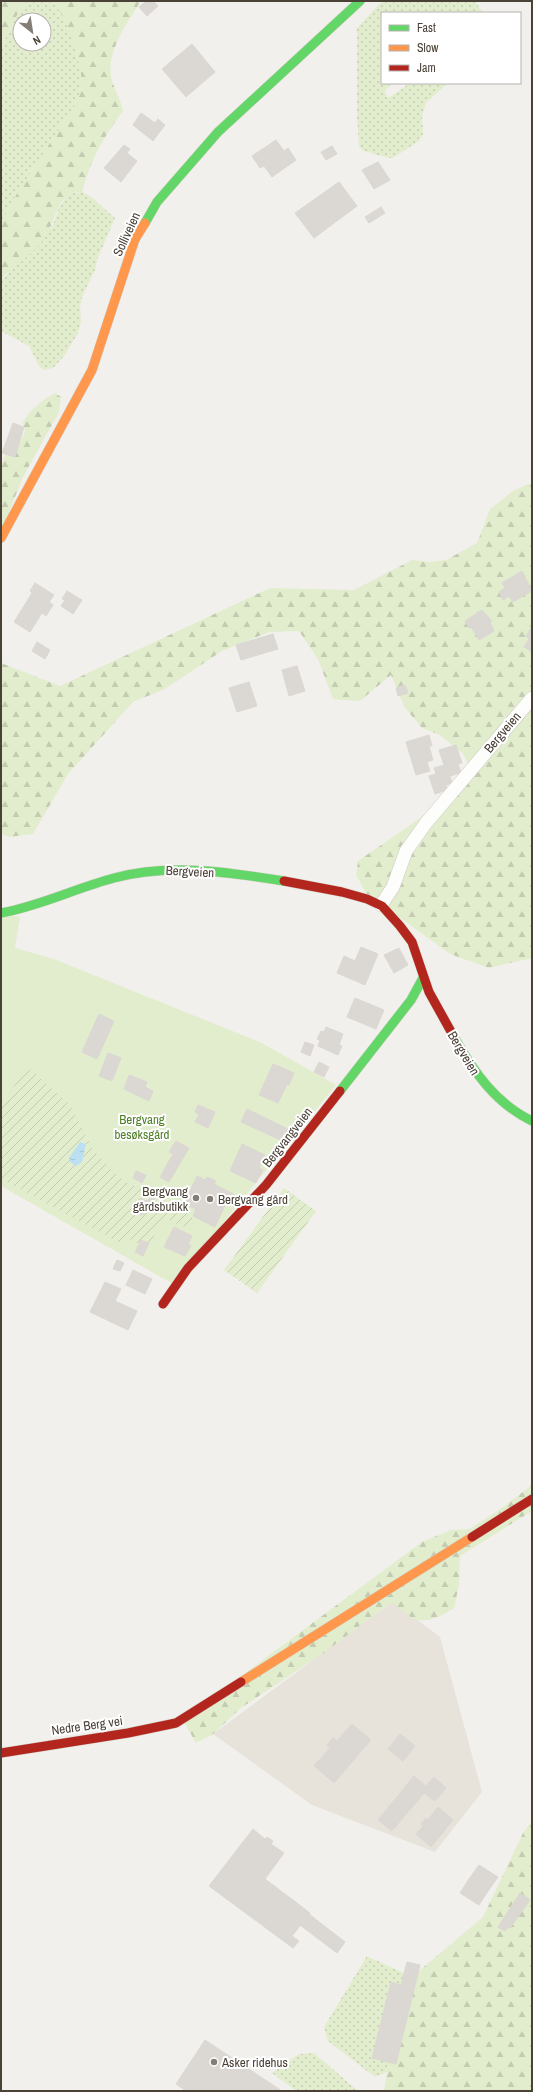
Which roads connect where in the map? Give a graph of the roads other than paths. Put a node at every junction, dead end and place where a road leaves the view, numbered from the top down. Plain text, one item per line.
1 (360, 1) edge
2 (1, 538) edge
3 (532, 698) edge
4 (381, 905) junction
5 (1, 913) edge
6 (423, 978) junction
7 (532, 1121) edge
8 (163, 1304) dead end
9 (532, 1499) edge
10 (1, 1753) edge

1 - 2 street, Solliveien
3 - 4 street, Bergveien
4 - 5 street, Bergveien
4 - 6 street, Bergveien
6 - 7 street, Bergveien
6 - 8 street, Bergvangveien
9 - 10 street, Nedre Berg vei

